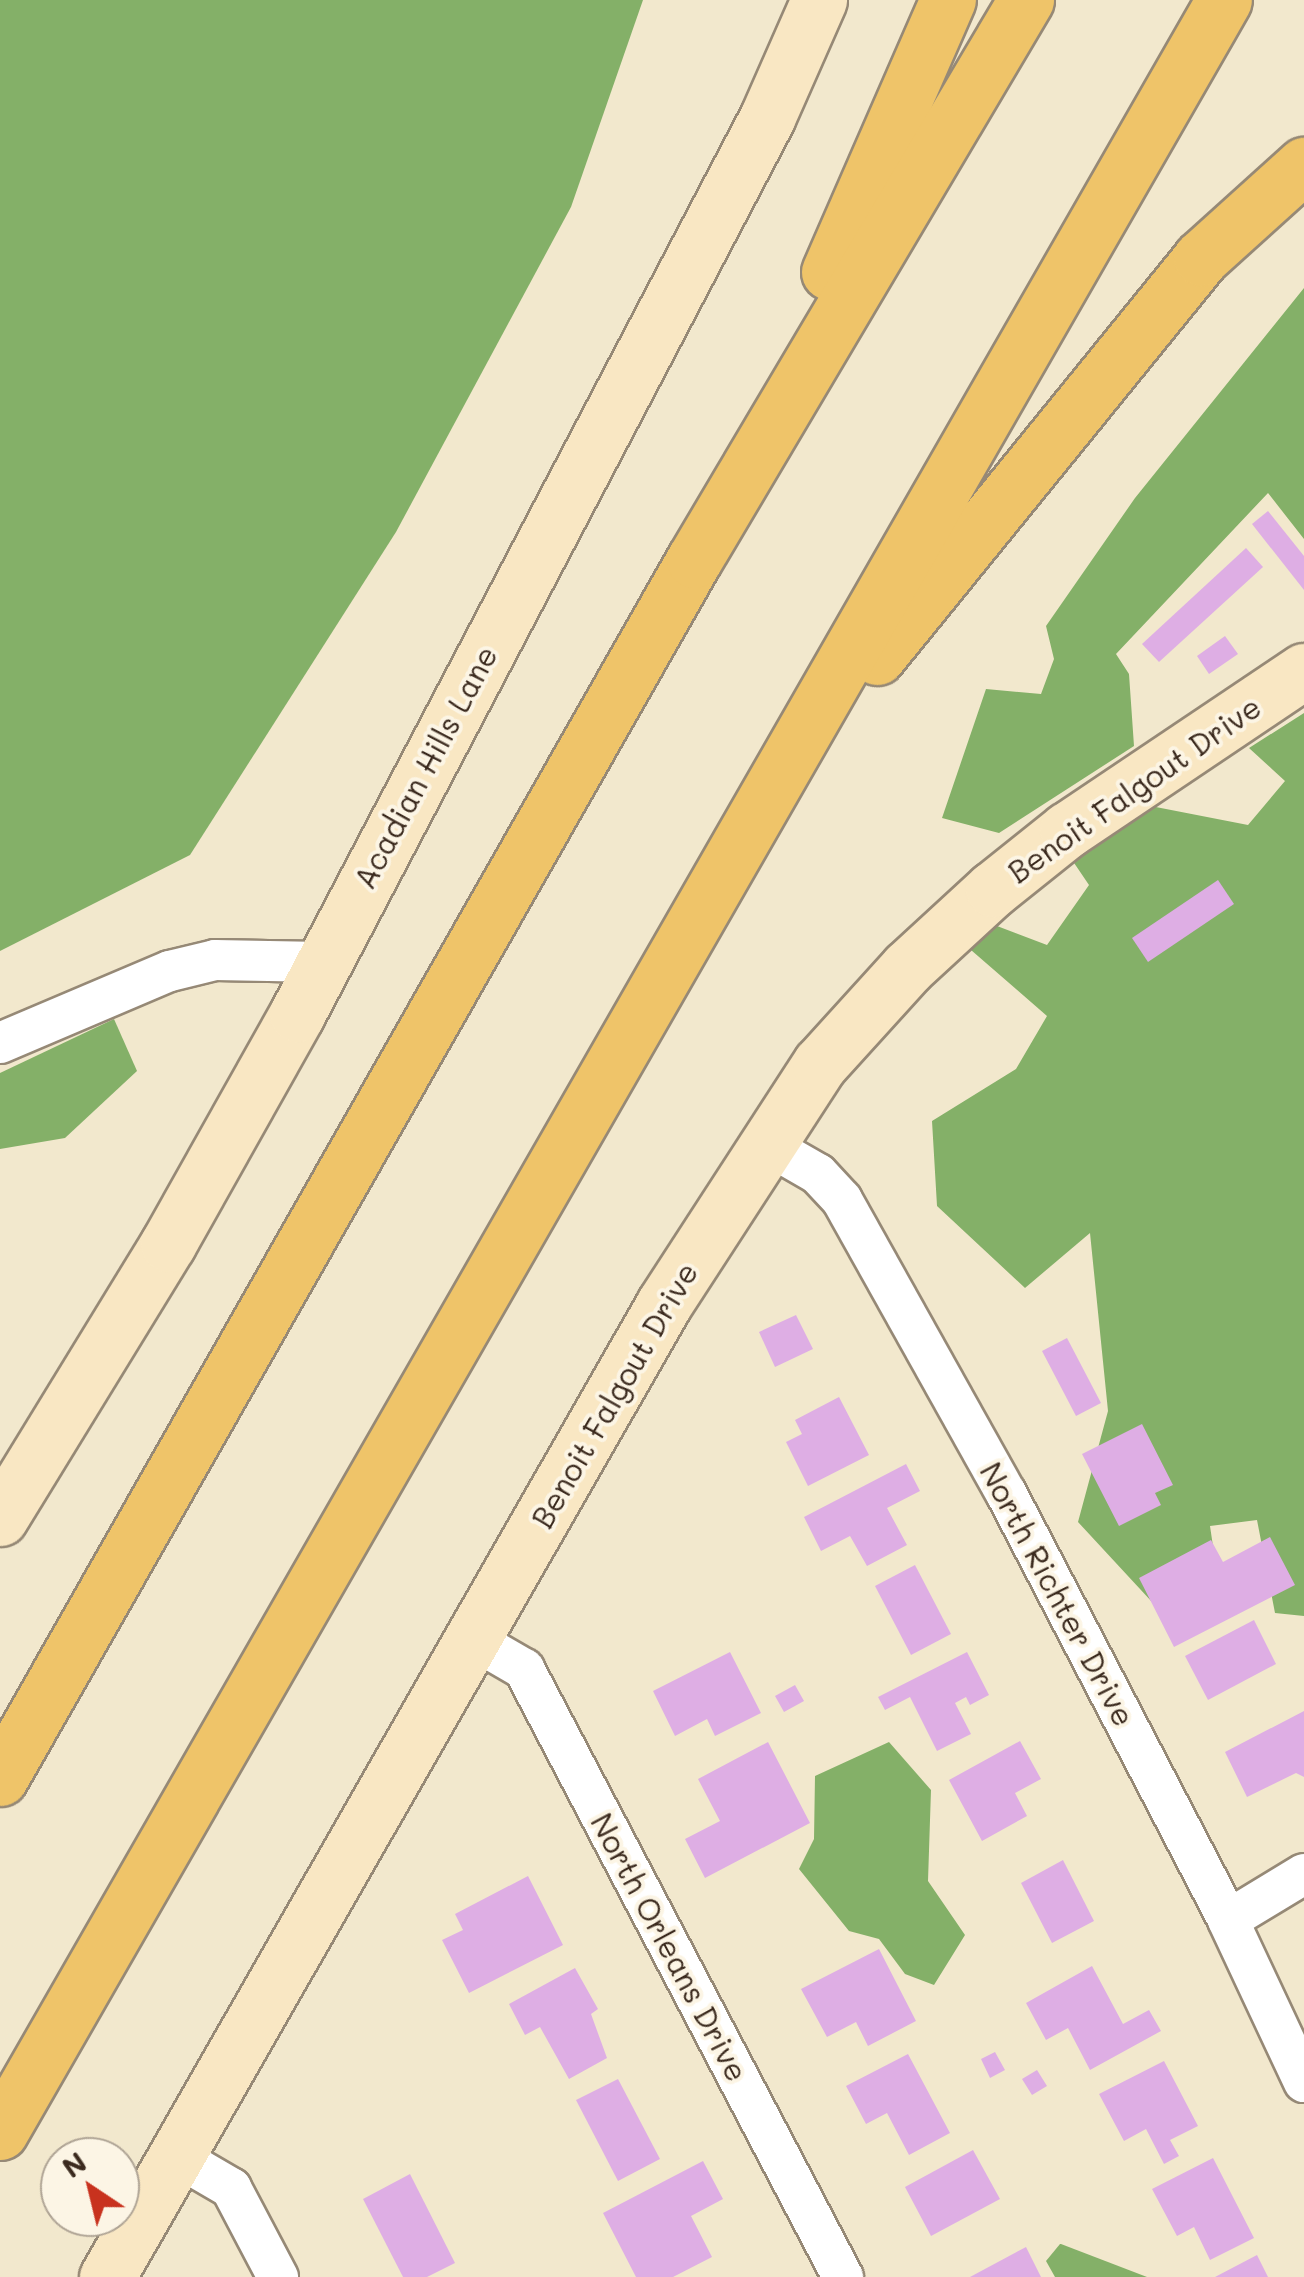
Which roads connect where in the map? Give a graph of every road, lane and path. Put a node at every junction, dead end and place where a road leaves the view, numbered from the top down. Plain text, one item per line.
1 (819, 0) edge
2 (948, 0) edge
3 (1026, 0) edge
4 (1224, 0) edge
5 (1304, 165) edge
6 (694, 560) junction
7 (1304, 671) edge
8 (772, 788) junction
9 (322, 962) junction
10 (0, 1043) edge
11 (764, 1143) junction
12 (0, 1518) edge
13 (474, 1640) junction
14 (0, 1778) edge
15 (1304, 1874) edge
16 (1228, 1920) junction
17 (1304, 2082) edge
18 (0, 2132) edge
19 (176, 2156) junction
20 (106, 2277) edge
21 (278, 2277) edge
22 (843, 2277) edge

1 - 9 street, Acadian Hills Lane
2 - 6 highway
3 - 6 highway
4 - 8 highway
5 - 8 highway
6 - 14 highway
7 - 11 street, Benoit Falgout Drive
8 - 18 highway
9 - 10 street
9 - 12 street, Acadian Hills Lane
11 - 13 street, Benoit Falgout Drive
11 - 16 street, North Richter Drive
13 - 19 street, Benoit Falgout Drive
13 - 22 street, North Orleans Drive
15 - 16 street
16 - 17 street, North Richter Drive
19 - 20 street, Benoit Falgout Drive
19 - 21 street

